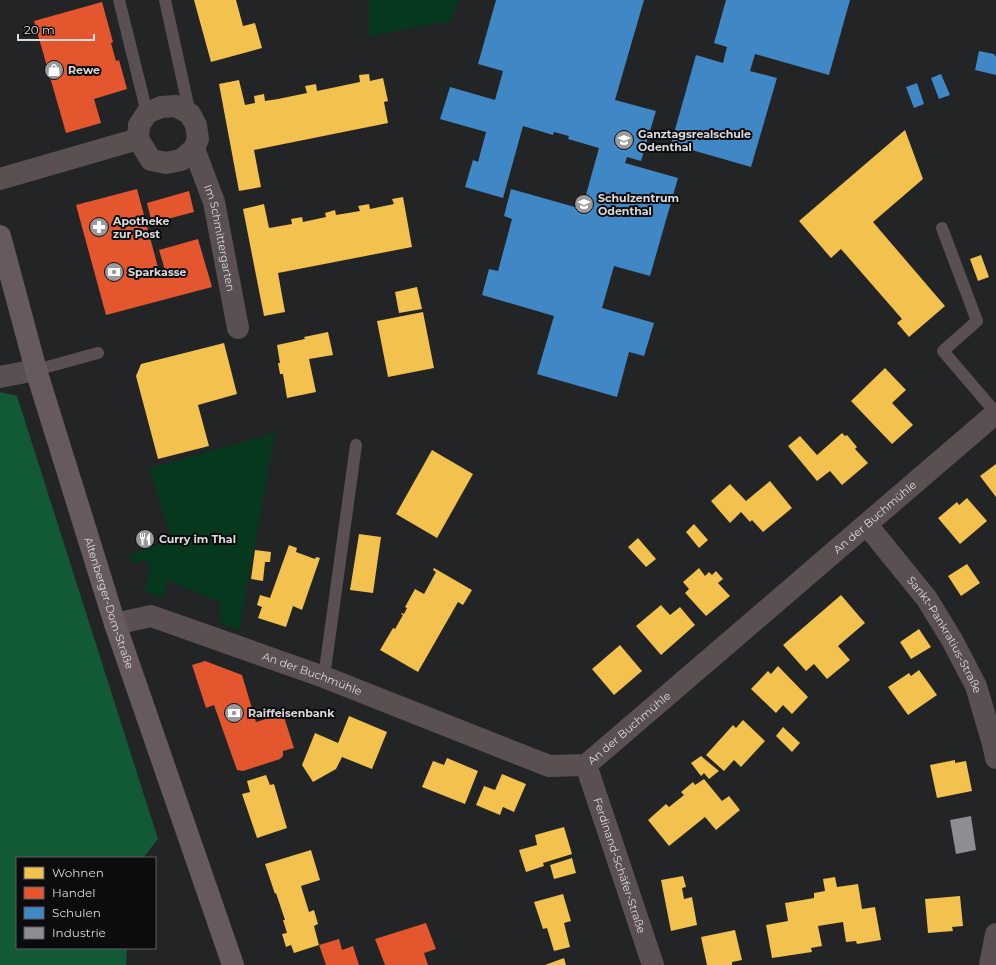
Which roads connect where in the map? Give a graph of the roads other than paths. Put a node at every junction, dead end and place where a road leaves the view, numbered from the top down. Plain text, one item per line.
1 (119, 0) edge
2 (165, 0) edge
3 (147, 113) junction
4 (190, 114) junction
5 (138, 140) junction
6 (194, 149) junction
7 (0, 179) edge
8 (942, 228) dead end
9 (0, 236) edge
10 (238, 328) dead end
11 (98, 353) dead end
12 (36, 370) junction
13 (0, 377) edge
14 (996, 413) edge
15 (356, 445) dead end
16 (867, 525) junction
17 (115, 624) junction
18 (324, 677) junction
19 (996, 758) edge
20 (586, 765) junction
21 (996, 934) edge
22 (233, 965) edge
23 (653, 965) edge
24 (990, 965) edge

1 - 3 lane
2 - 4 lane, Im Schmittergarten
3 - 4 street
3 - 5 street
4 - 6 street, Im Schmittergarten
5 - 6 street
5 - 7 street
6 - 10 street, Im Schmittergarten
8 - 14 lane
9 - 12 main road, Altenberger-Dom-Straße
11 - 12 lane
12 - 13 street
12 - 17 main road, Altenberger-Dom-Straße
14 - 16 street, An der Buchmühle
15 - 18 lane
16 - 19 street, Sankt-Pankratius-Straße
16 - 20 street, An der Buchmühle
17 - 18 street, An der Buchmühle
17 - 22 main road, Altenberger-Dom-Straße
18 - 20 street, An der Buchmühle
20 - 23 street, Ferdinand-Schäfer-Straße
21 - 24 street

